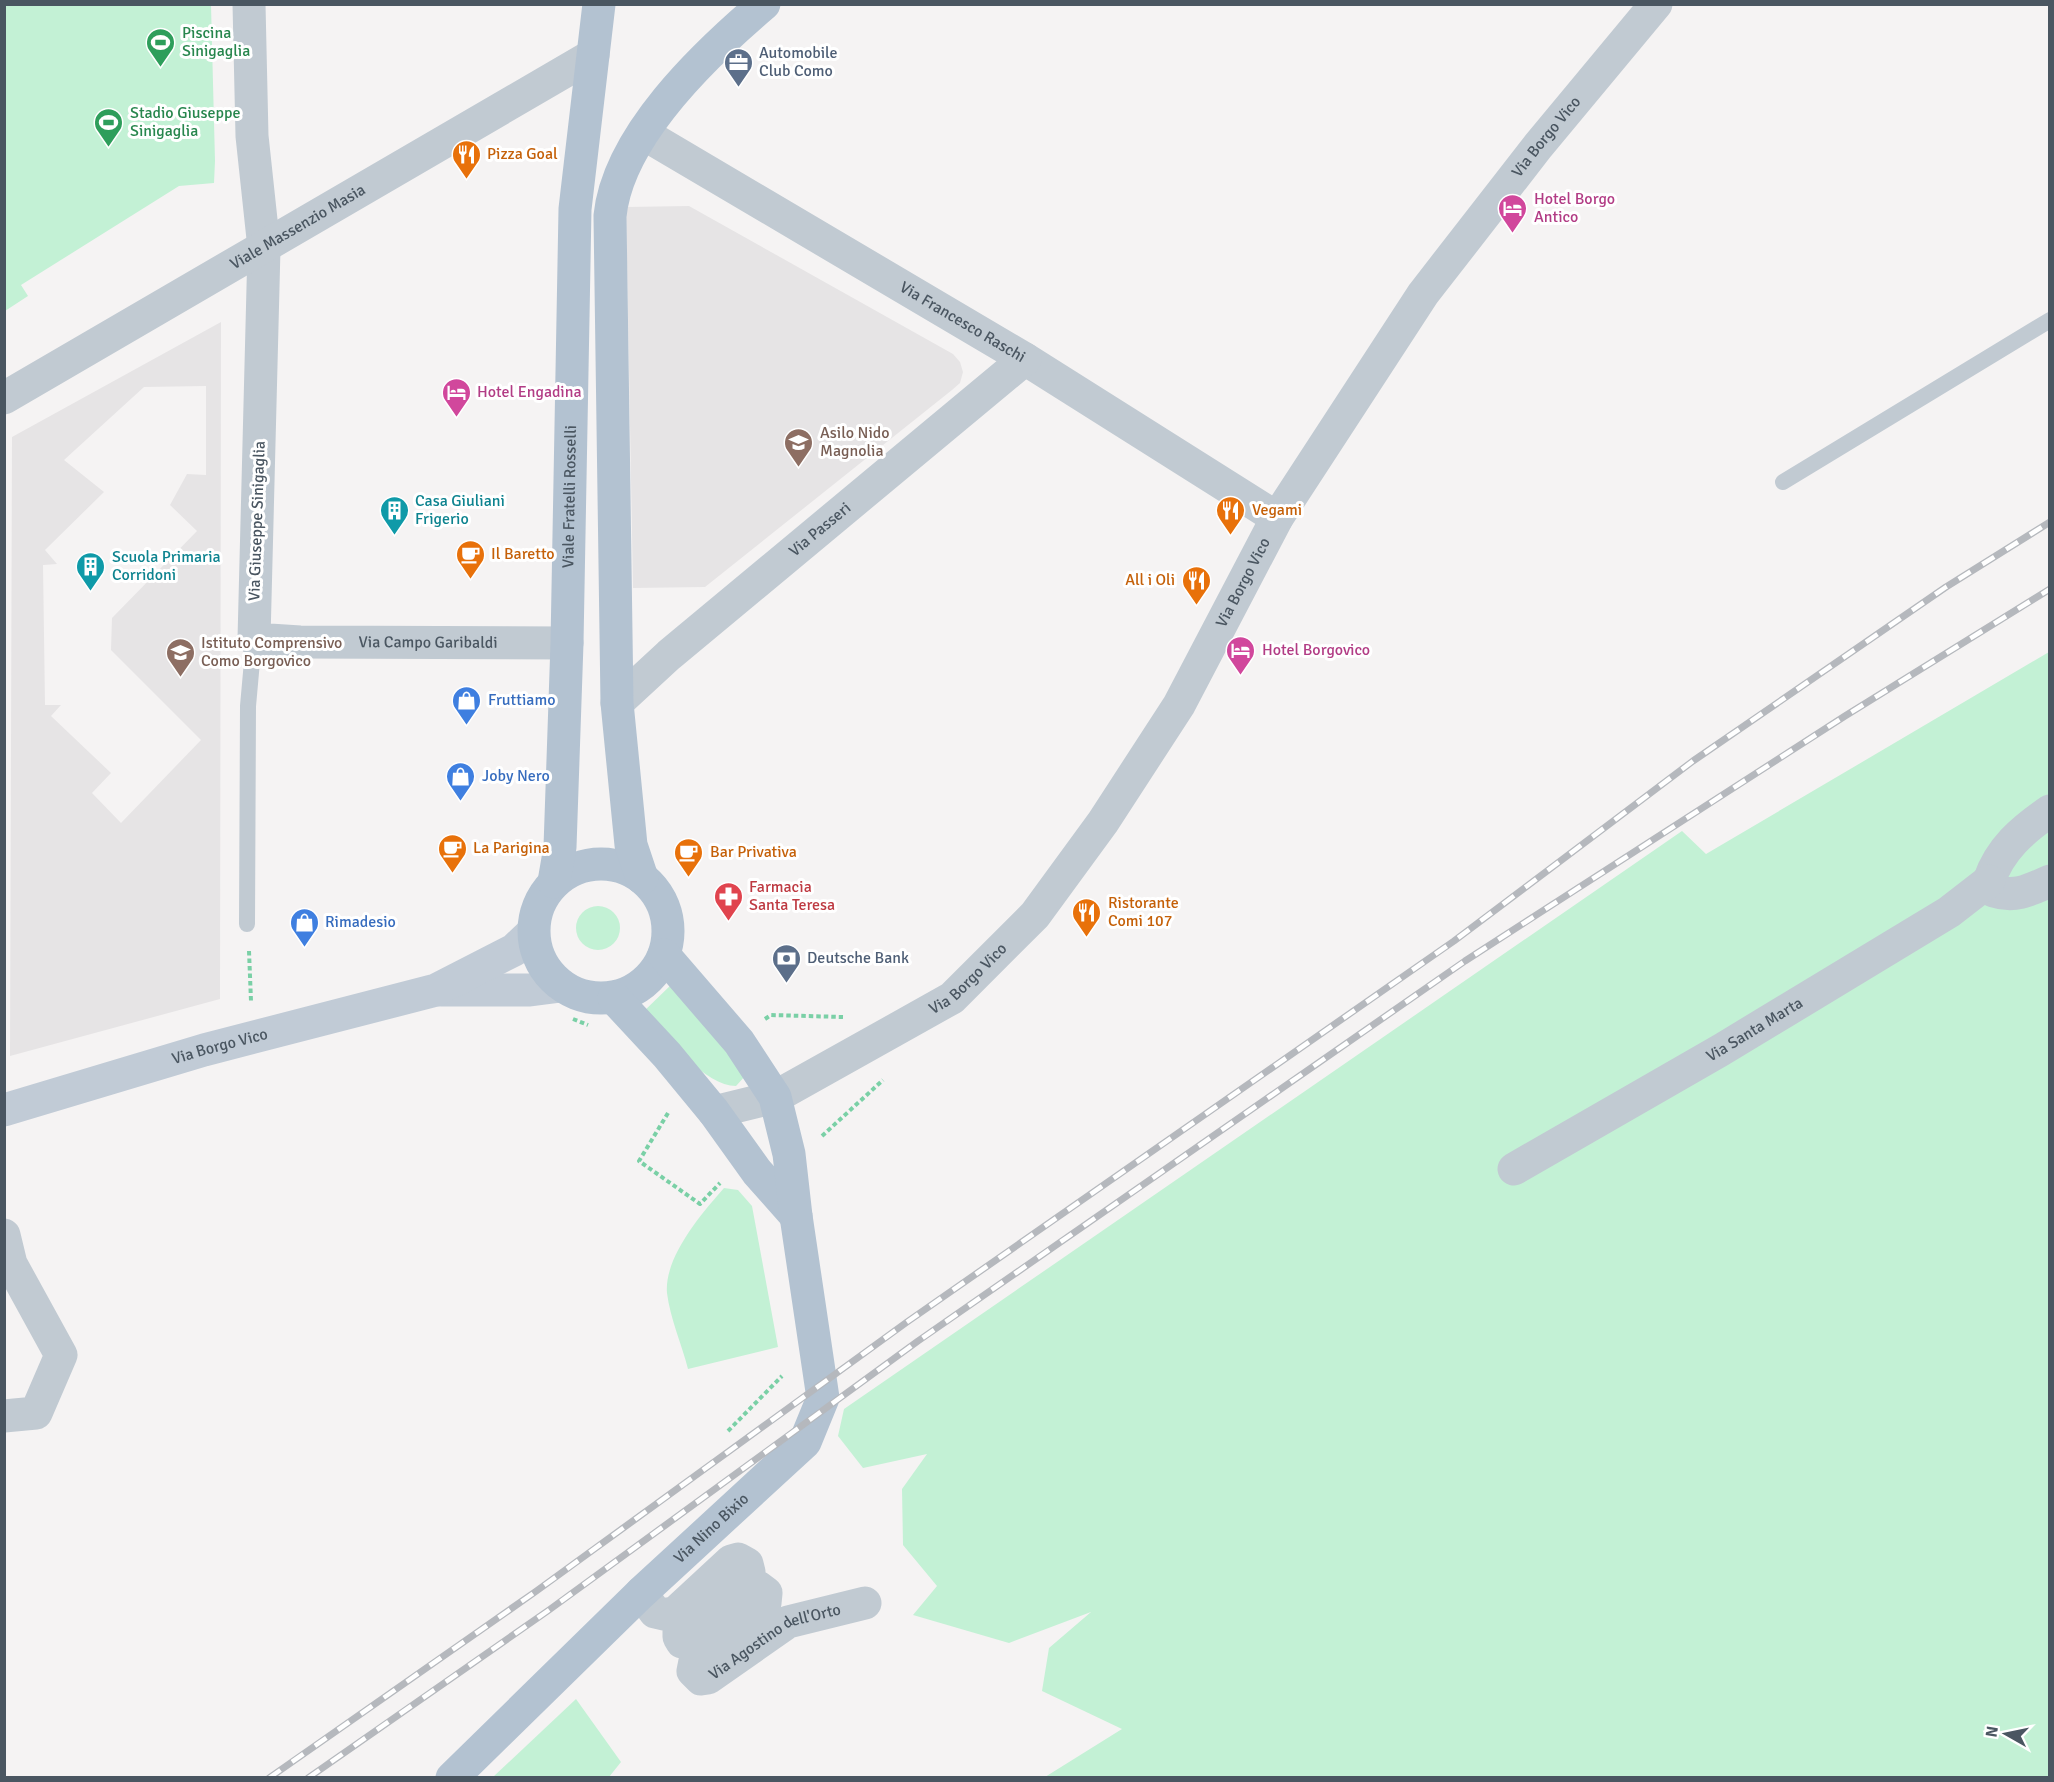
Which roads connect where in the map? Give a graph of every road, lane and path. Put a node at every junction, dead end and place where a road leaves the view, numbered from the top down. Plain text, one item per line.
1 (249, 4) edge
2 (599, 4) edge
3 (764, 4) edge
4 (1656, 4) edge
5 (593, 55) junction
6 (644, 134) junction
7 (264, 248) junction
8 (2049, 320) edge
9 (1025, 359) junction
10 (4, 398) edge
11 (1783, 482) dead end
12 (1277, 518) junction
13 (254, 639) junction
14 (567, 643) junction
15 (617, 703) junction
16 (2049, 811) edge
17 (642, 878) junction
18 (1989, 881) junction
19 (2049, 881) edge
20 (554, 882) junction
21 (247, 924) joint
22 (533, 932) junction
23 (664, 955) junction
24 (561, 986) junction
25 (436, 990) junction
26 (614, 998) junction
27 (253, 1037) junction
28 (775, 1097) junction
29 (4, 1110) edge
30 (714, 1112) junction
31 (1514, 1168) dead end
32 (796, 1216) junction
33 (4, 1234) edge
34 (790, 1368) dead end
35 (4, 1416) edge
36 (728, 1431) dead end
37 (641, 1593) junction
38 (865, 1603) dead end
39 (452, 1778) edge

1 - 7 street, Via Giuseppe Sinigaglia
2 - 5 main road, Viale Fratelli Rosselli
3 - 6 main road
4 - 12 street, Via Borgo Vico
5 - 7 street, Viale Massenzio Masia
5 - 14 main road, Viale Fratelli Rosselli
6 - 9 street, Via Francesco Raschi
6 - 15 main road
7 - 10 street, Viale Massenzio Masia
7 - 13 street, Via Giuseppe Sinigaglia
8 - 11 lane
9 - 12 street, Via Francesco Raschi
9 - 15 street, Via Passeri
12 - 28 street, Via Borgo Vico
13 - 14 street, Via Campo Garibaldi
13 - 21 lane, Via Giuseppe Sinigaglia
14 - 20 main road, Viale Fratelli Rosselli
15 - 17 main road
16 - 18 street, Via Santa Marta
17 - 20 main road
17 - 23 main road
18 - 19 street
18 - 31 street, Via Santa Marta
20 - 22 main road
21 - 27 path
22 - 24 main road
22 - 25 main road, Via Borgo Vico
23 - 26 main road
23 - 28 main road, Via Nino Bixio
24 - 25 main road, Via Borgo Vico
24 - 26 main road
25 - 27 main road, Via Borgo Vico
26 - 30 main road
27 - 29 main road, Via Borgo Vico
28 - 30 street, Via Borgo Vico
28 - 32 main road, Via Nino Bixio
30 - 32 main road
32 - 37 main road, Via Nino Bixio
33 - 35 street
34 - 36 path
37 - 38 street, Via Agostino dell'Orto
37 - 39 main road, Via Nino Bixio

